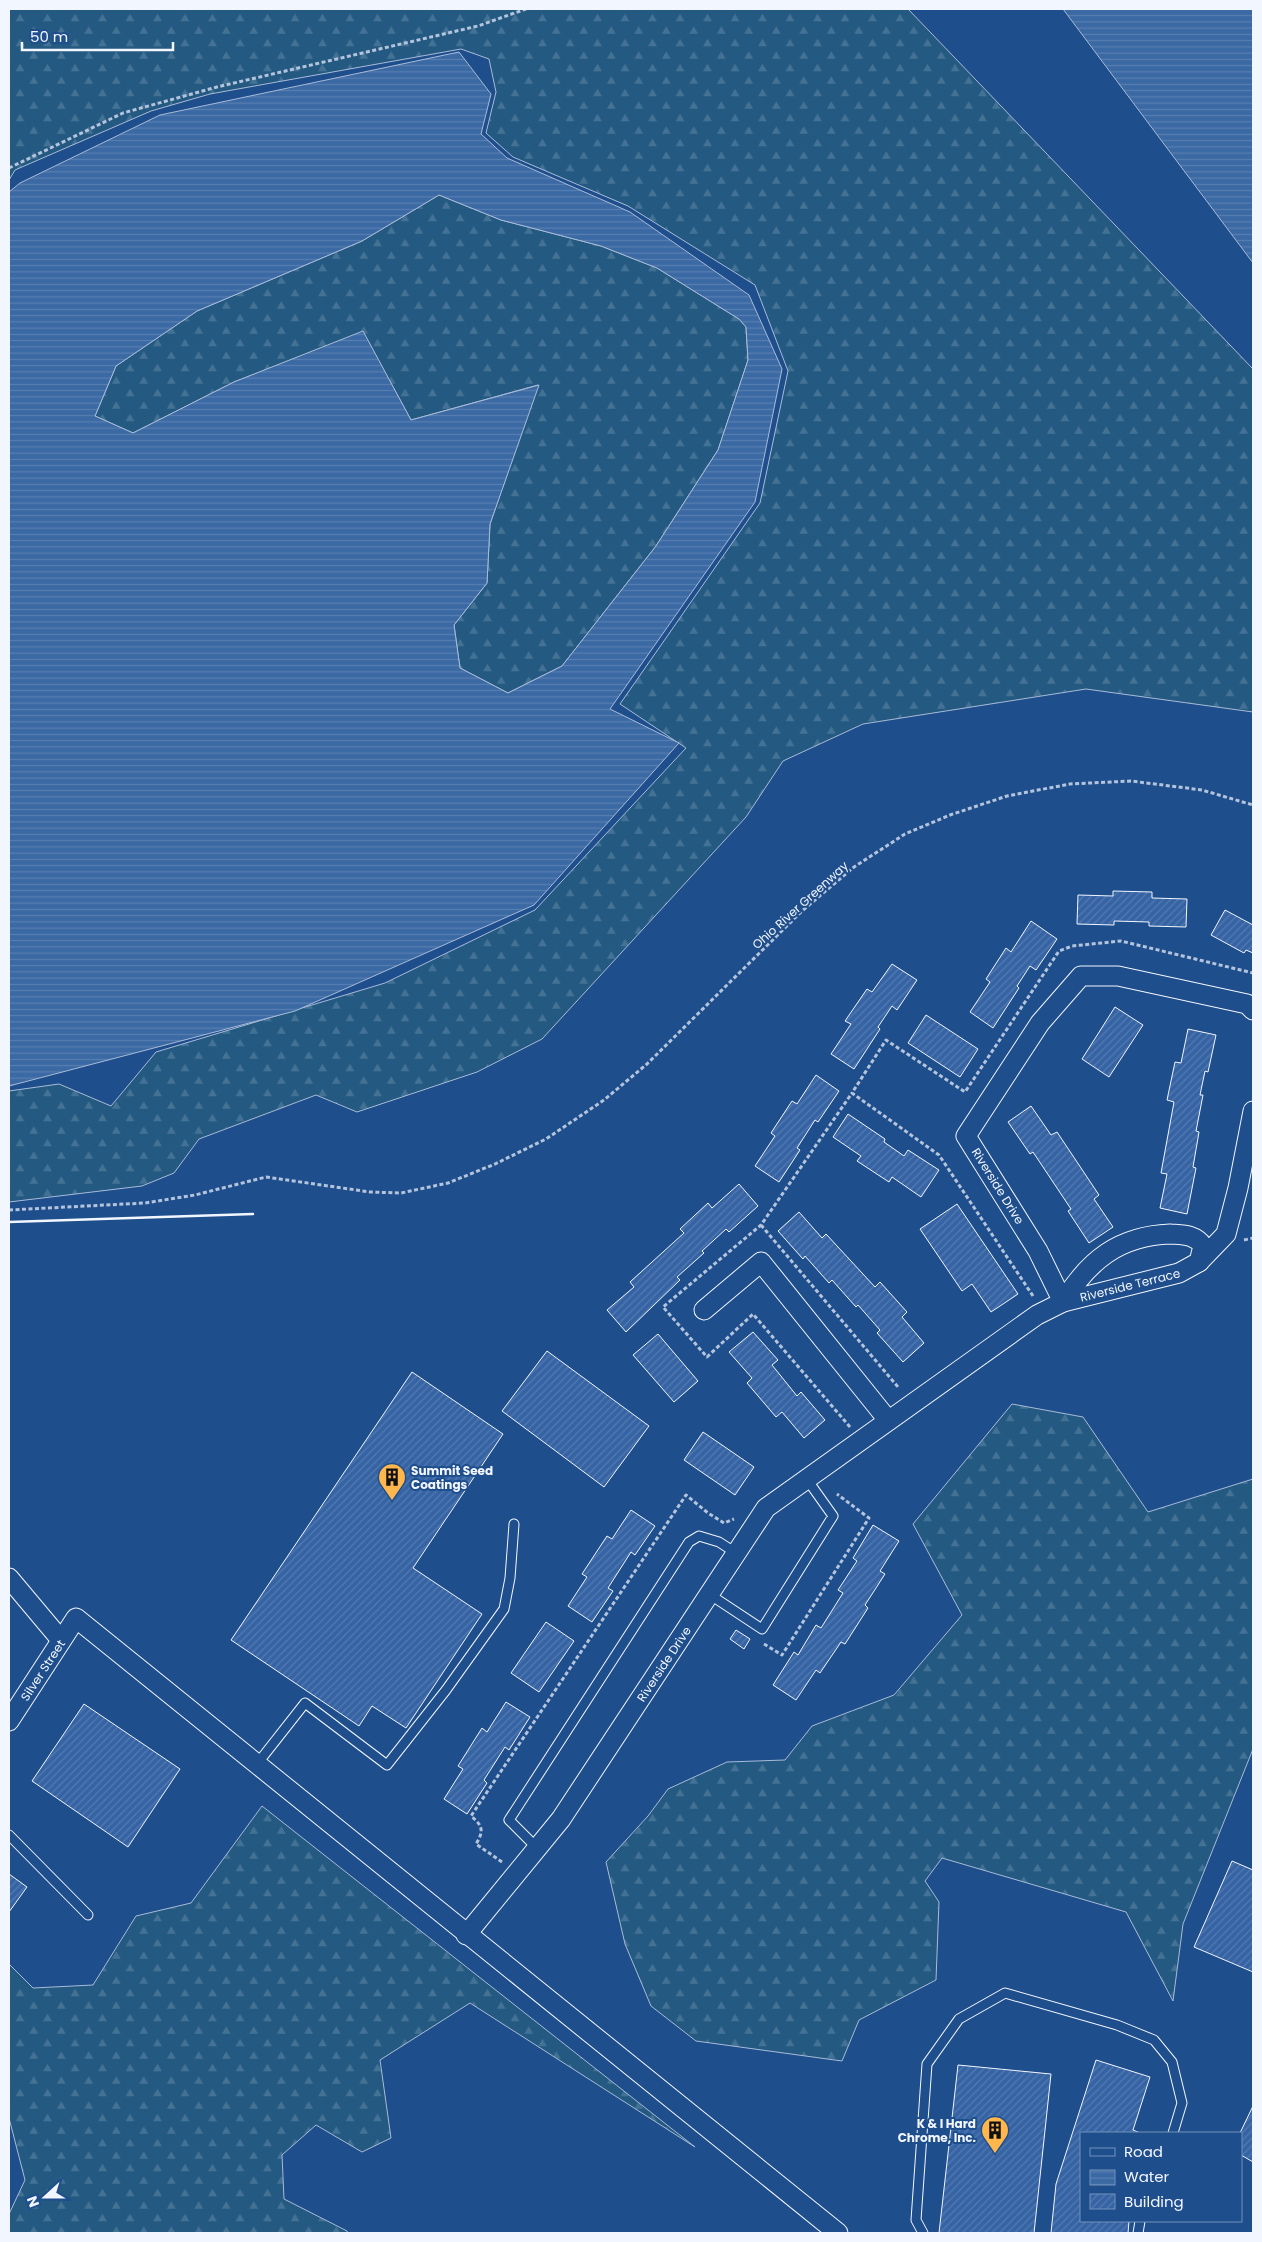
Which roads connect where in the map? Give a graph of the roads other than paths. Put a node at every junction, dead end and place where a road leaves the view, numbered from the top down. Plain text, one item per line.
1 (1253, 1010) edge
2 (1253, 1111) edge
3 (1200, 1262) junction
4 (1063, 1302) junction
5 (704, 1310) dead end
6 (888, 1420) junction
7 (806, 1478) junction
8 (514, 1524) dead end
9 (736, 1553) junction
10 (9, 1578) edge
11 (708, 1594) junction
12 (61, 1640) junction
13 (9, 1721) edge
14 (257, 1764) junction
15 (9, 1835) edge
16 (537, 1848) junction
17 (88, 1915) dead end
18 (466, 1935) junction
19 (1173, 2132) edge
20 (838, 2233) edge
21 (924, 2233) edge

1 - 4 street, Riverside Drive
2 - 3 street
3 - 4 street, Riverside Terrace
3 - 4 street, Riverside Terrace
4 - 6 street, Riverside Drive
5 - 6 street
6 - 7 street, Riverside Drive
7 - 9 street, Riverside Drive
7 - 11 lane
8 - 14 lane
9 - 11 street, Riverside Drive
9 - 16 lane
10 - 12 street
11 - 16 street, Riverside Drive
12 - 13 street, Silver Street
12 - 14 street, Silver Street
14 - 18 street
15 - 17 lane
16 - 18 street, Riverside Drive
18 - 20 street
19 - 21 lane

